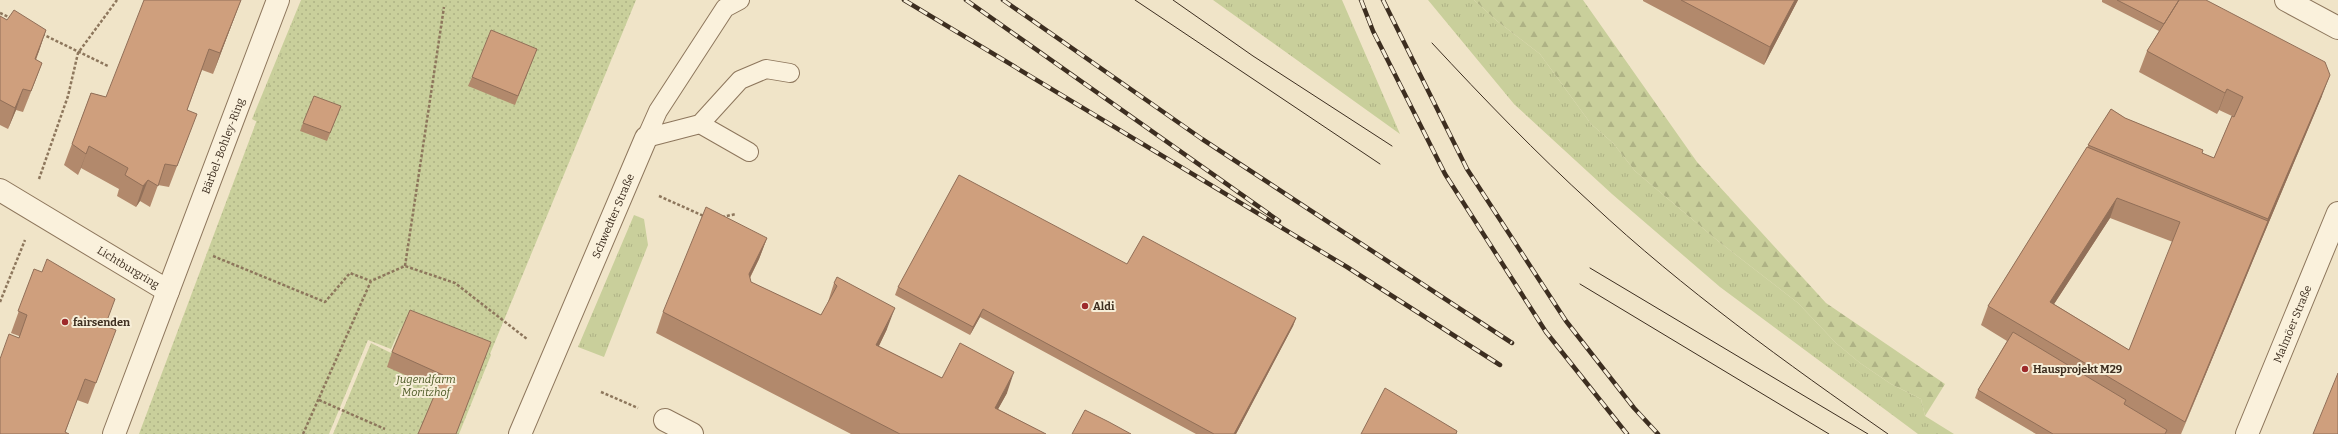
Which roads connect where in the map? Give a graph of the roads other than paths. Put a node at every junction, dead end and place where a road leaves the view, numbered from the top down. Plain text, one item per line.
1 (278, 0) edge
2 (2286, 0) edge
3 (732, 4) edge
4 (2338, 28) edge
5 (790, 73) dead end
6 (700, 124) junction
7 (646, 138) junction
8 (748, 152) dead end
9 (0, 190) edge
10 (2338, 213) edge
11 (168, 291) junction
12 (665, 420) road end
13 (114, 434) edge
14 (520, 434) edge
15 (692, 434) edge
16 (2247, 434) edge

1 - 11 street, Bärbel-Bohley-Ring
2 - 4 street
3 - 7 lane, Schwedter Straße
5 - 6 lane
6 - 7 lane
6 - 8 lane
7 - 14 street, Schwedter Straße
9 - 11 street, Lichtburgring
10 - 16 street, Malmöer Straße
11 - 13 street, Lichtburgring
12 - 15 street

